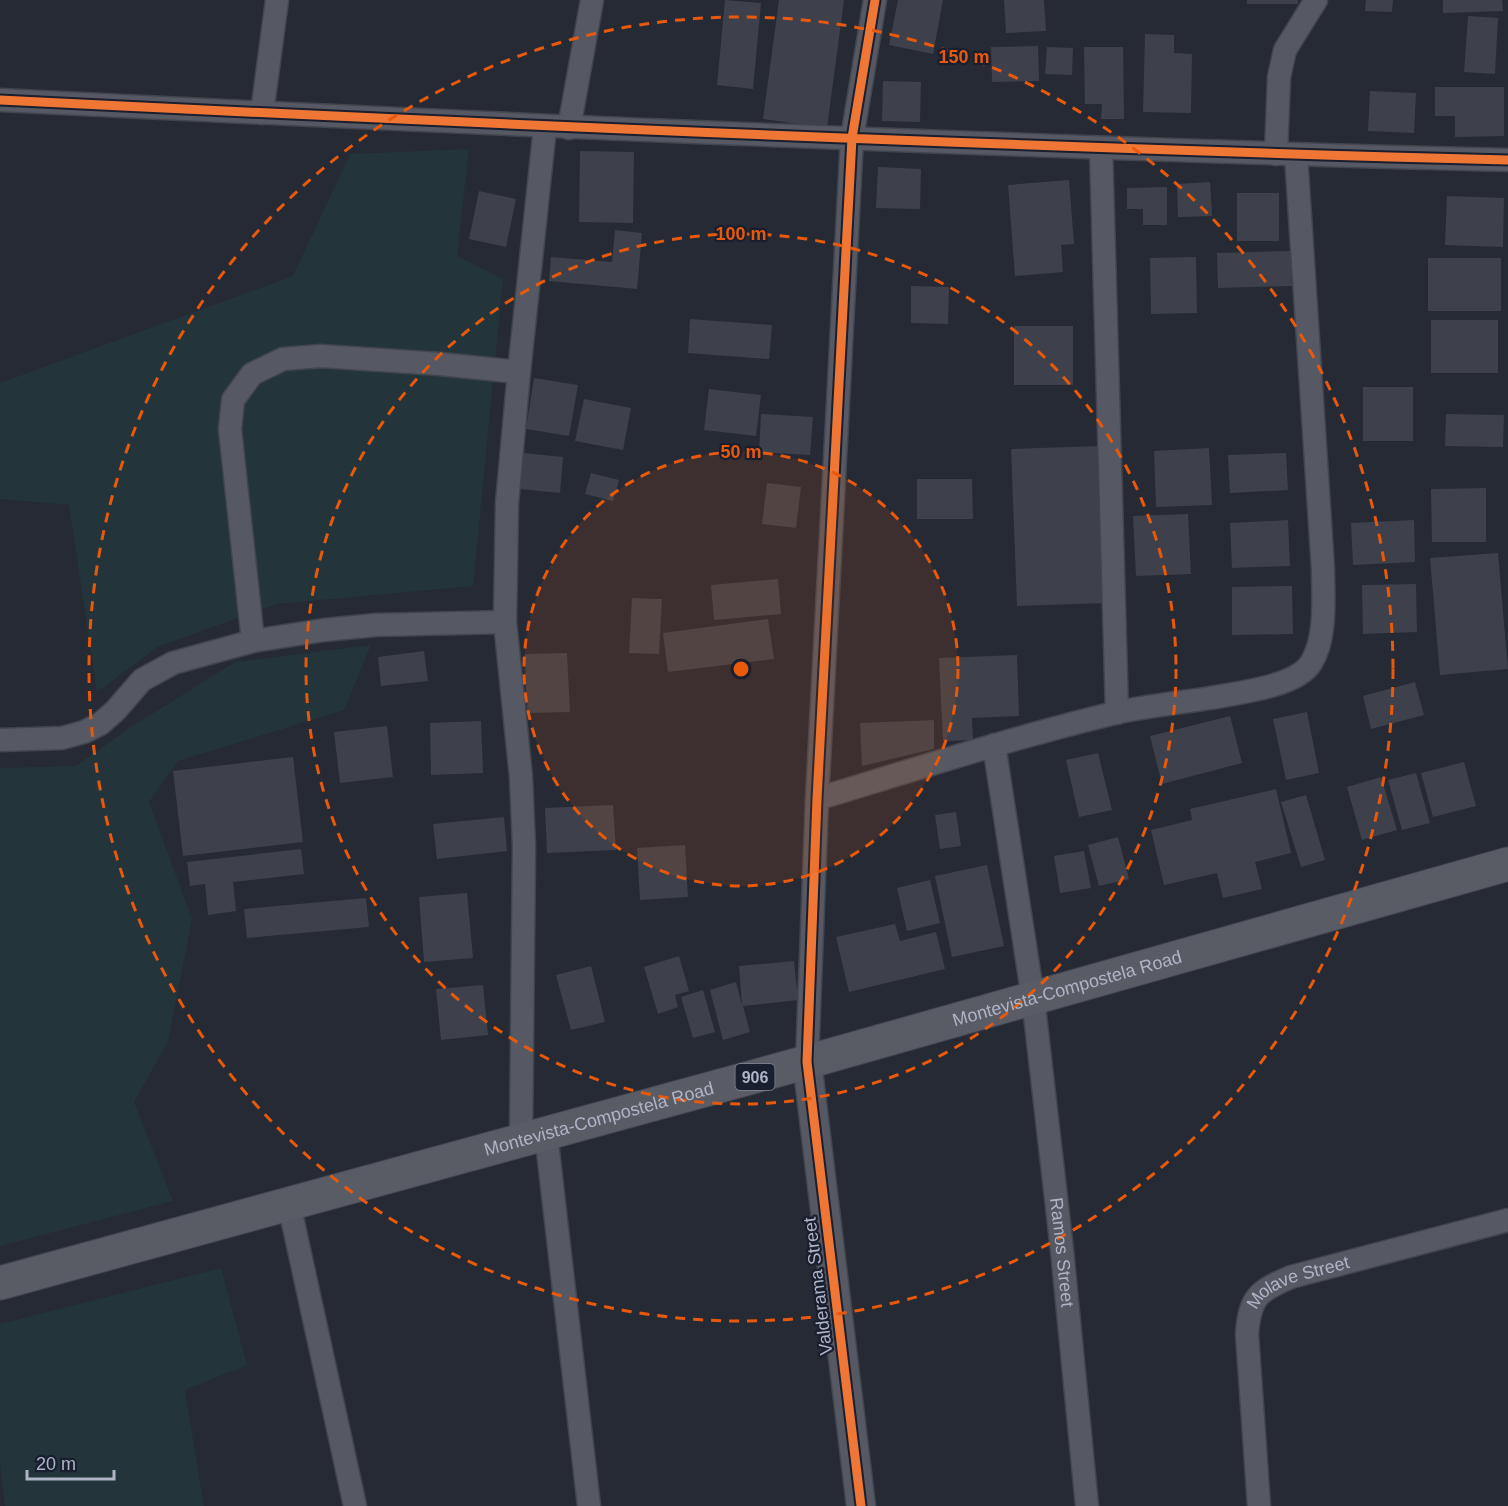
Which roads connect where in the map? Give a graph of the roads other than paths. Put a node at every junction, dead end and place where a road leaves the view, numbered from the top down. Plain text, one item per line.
1 (277, 0) edge
2 (592, 0) edge
3 (874, 0) edge
4 (1316, 0) edge
5 (0, 100) edge
6 (262, 113) junction
7 (545, 127) junction
8 (569, 128) junction
9 (852, 138) junction
10 (1101, 148) junction
11 (1286, 154) junction
12 (1508, 160) edge
13 (519, 372) junction
14 (505, 622) junction
15 (253, 641) junction
16 (1118, 713) junction
17 (0, 740) edge
18 (994, 745) junction
19 (817, 799) junction
20 (1508, 864) edge
21 (1033, 998) junction
22 (807, 1062) junction
23 (534, 1137) junction
24 (289, 1204) junction
25 (1508, 1220) edge
26 (0, 1283) edge
27 (355, 1506) edge
28 (589, 1506) edge
29 (861, 1506) edge
30 (1087, 1506) edge
31 (1259, 1506) edge

1 - 6 street
2 - 8 street
3 - 9 street
4 - 11 street
5 - 6 street
6 - 7 street
7 - 8 street
7 - 13 street
8 - 9 street
9 - 10 street
9 - 19 street
10 - 11 street
10 - 16 street
11 - 12 street
11 - 16 street
13 - 14 street
13 - 15 street
14 - 15 street
14 - 23 street
15 - 17 street
16 - 18 street
18 - 19 street
18 - 21 street, Ramos Street
19 - 22 street
20 - 21 main road, Montevista-Compostela Road / 906
21 - 22 main road, Montevista-Compostela Road / 906
21 - 30 street, Ramos Street
22 - 23 main road, Montevista-Compostela Road / 906
22 - 29 street, Valderama Street
23 - 24 main road, Montevista-Compostela Road / 906
23 - 28 street
24 - 26 main road, Montevista-Compostela Road / 906
24 - 27 street
25 - 31 street, Molave Street

